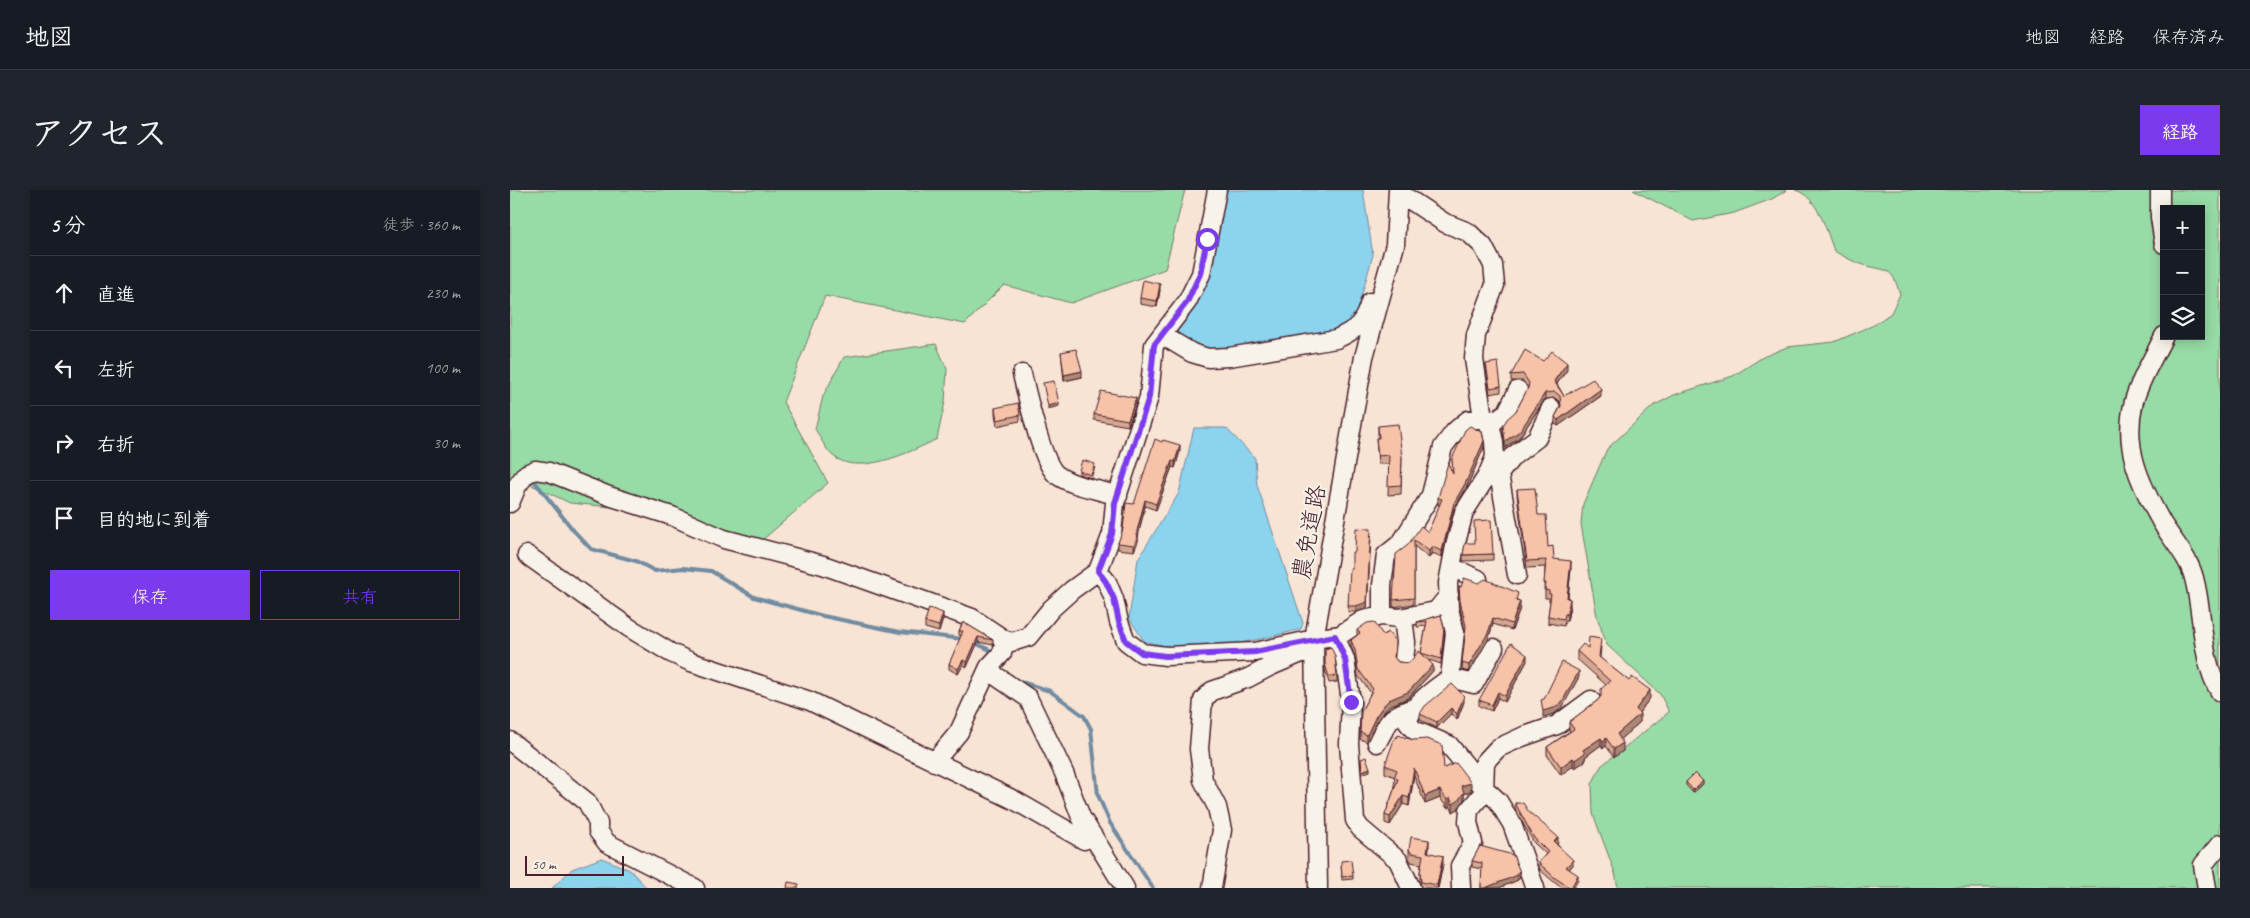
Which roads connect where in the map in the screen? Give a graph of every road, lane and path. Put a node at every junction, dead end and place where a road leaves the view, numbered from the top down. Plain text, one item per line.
1 (1217, 190) edge
2 (2160, 190) edge
3 (1398, 191) edge
4 (2160, 205) edge
5 (1395, 245) junction
6 (1162, 334) junction
7 (2162, 340) edge
8 (1022, 374) dead end
9 (1518, 390) dead end
10 (1551, 408) dead end
11 (1483, 418) junction
12 (1493, 475) junction
13 (1118, 496) junction
14 (510, 503) edge
15 (528, 555) dead end
16 (1451, 567) junction
17 (1098, 571) junction
18 (1517, 575) dead end
19 (1478, 578) dead end
20 (1449, 595) junction
21 (1382, 616) junction
22 (1403, 618) junction
23 (1335, 636) junction
24 (1005, 640) junction
25 (1314, 643) junction
26 (1494, 648) dead end
27 (1404, 660) dead end
28 (989, 667) junction
29 (1450, 678) junction
30 (2220, 692) edge
31 (1591, 700) dead end
32 (1416, 707) junction
33 (510, 741) edge
34 (1377, 743) dead end
35 (934, 762) junction
36 (1484, 788) junction
37 (1093, 836) junction
38 (2220, 844) edge
39 (695, 888) edge
40 (1125, 888) edge
41 (1212, 888) edge
42 (1318, 888) edge
43 (1411, 888) edge
44 (1460, 888) edge
45 (1535, 888) edge
46 (2207, 888) edge

1 - 6 street
2 - 4 street
3 - 5 street, 農免道路
3 - 11 street
5 - 6 street
5 - 25 street, 農免道路
6 - 13 street
7 - 30 street
8 - 13 street
9 - 11 street
10 - 12 street
11 - 12 street
11 - 21 street
12 - 16 street
12 - 18 street
13 - 17 street
14 - 24 street
15 - 35 street
16 - 19 street
16 - 20 street
17 - 24 street
17 - 25 street
20 - 22 street
20 - 29 street
21 - 22 street
21 - 23 street
22 - 27 street
23 - 25 street
23 - 43 street
24 - 28 street
25 - 41 street
25 - 42 street, 農免道路
26 - 29 street
28 - 35 street
28 - 37 street
29 - 32 street
31 - 36 street
32 - 34 street
32 - 36 street
33 - 39 street
35 - 37 street
36 - 44 street
36 - 45 street
37 - 40 street
38 - 46 street

